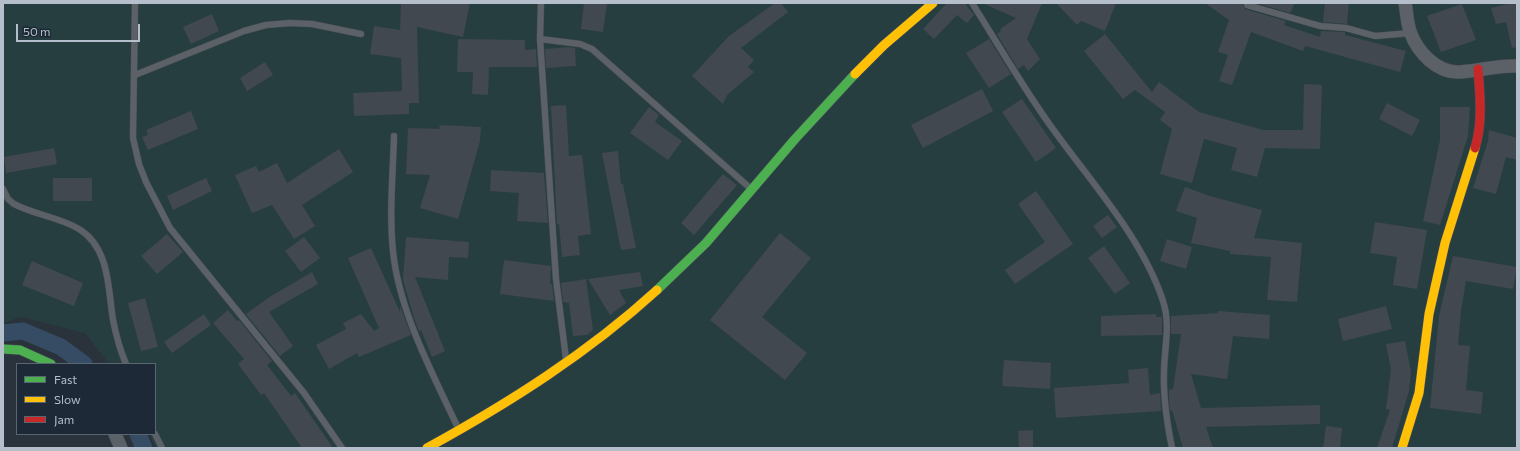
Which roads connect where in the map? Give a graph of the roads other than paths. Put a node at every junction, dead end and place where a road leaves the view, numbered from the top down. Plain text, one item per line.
1 (135, 3) edge
2 (541, 3) edge
3 (933, 3) edge
4 (972, 3) edge
5 (1405, 3) edge
6 (1248, 5) dead end
7 (361, 34) dead end
8 (1411, 34) junction
9 (540, 39) junction
10 (1517, 66) edge
11 (1478, 69) junction
12 (135, 75) junction
13 (394, 136) dead end
14 (751, 188) junction
15 (3, 189) edge
16 (3, 349) edge
17 (49, 363) edge
18 (126, 363) edge
19 (567, 363) junction
20 (459, 431) junction
21 (115, 435) edge
22 (156, 435) edge
23 (121, 448) edge
24 (162, 448) edge
25 (342, 448) edge
26 (427, 448) edge
27 (1172, 448) edge
28 (1402, 448) edge

1 - 12 lane
2 - 9 lane
3 - 14 street
4 - 27 lane
5 - 8 street
6 - 8 lane
7 - 12 lane
8 - 11 street
9 - 14 lane
9 - 19 lane
10 - 11 street
11 - 28 street
12 - 25 lane
13 - 20 lane
14 - 19 street
15 - 18 lane
16 - 17 street
19 - 20 street
20 - 26 street
21 - 23 street
22 - 24 lane

